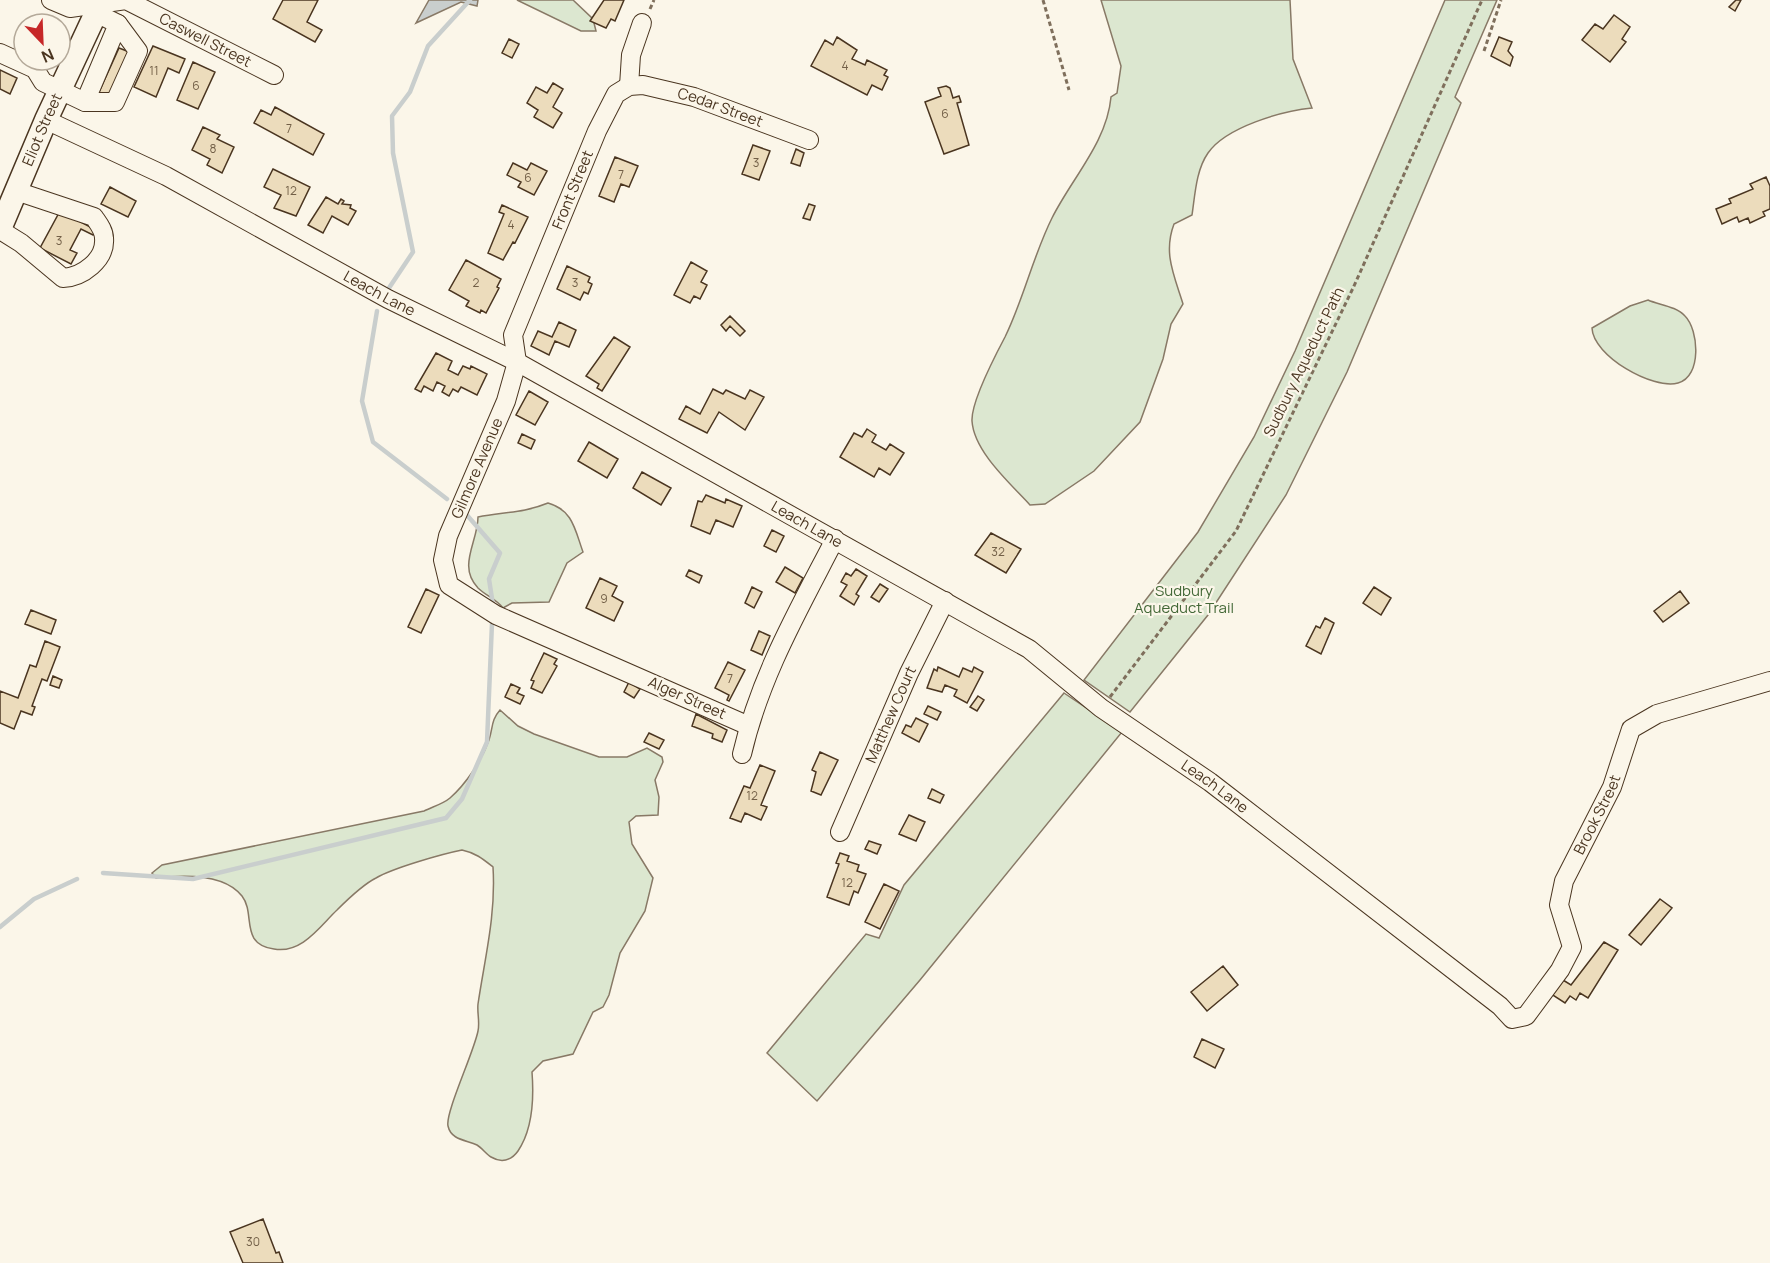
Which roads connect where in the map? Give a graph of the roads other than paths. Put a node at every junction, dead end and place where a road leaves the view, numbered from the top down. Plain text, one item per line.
1 (51, 0) edge
2 (100, 5) edge
3 (642, 23) dead end
4 (118, 24) junction
5 (0, 53) edge
6 (274, 75) dead end
7 (629, 86) junction
8 (59, 90) junction
9 (85, 102) junction
10 (46, 120) junction
11 (809, 140) dead end
12 (16, 191) junction
13 (0, 230) edge
14 (517, 362) junction
15 (835, 539) junction
16 (446, 576) joint
17 (945, 601) junction
18 (1770, 681) edge
19 (748, 726) junction
20 (742, 754) dead end
21 (840, 831) dead end
22 (1512, 1019) joint

1 - 2 street, Caswell Street
2 - 4 street
2 - 6 street, Caswell Street
2 - 8 main road, Eliot Street
3 - 7 street
4 - 9 street
4 - 9 street
5 - 8 street
7 - 11 street, Cedar Street
7 - 14 street, Front Street
8 - 9 street
8 - 10 main road, Eliot Street
10 - 12 main road, Eliot Street
10 - 14 street, Leach Lane
12 - 13 main road, Eliot Street
12 - 13 street
14 - 15 street, Leach Lane
14 - 16 street, Gilmore Avenue
15 - 17 street, Leach Lane
15 - 19 street
16 - 19 street, Alger Street
17 - 21 street, Matthew Court
17 - 22 street, Leach Lane
18 - 22 street, Brook Street
19 - 20 street

